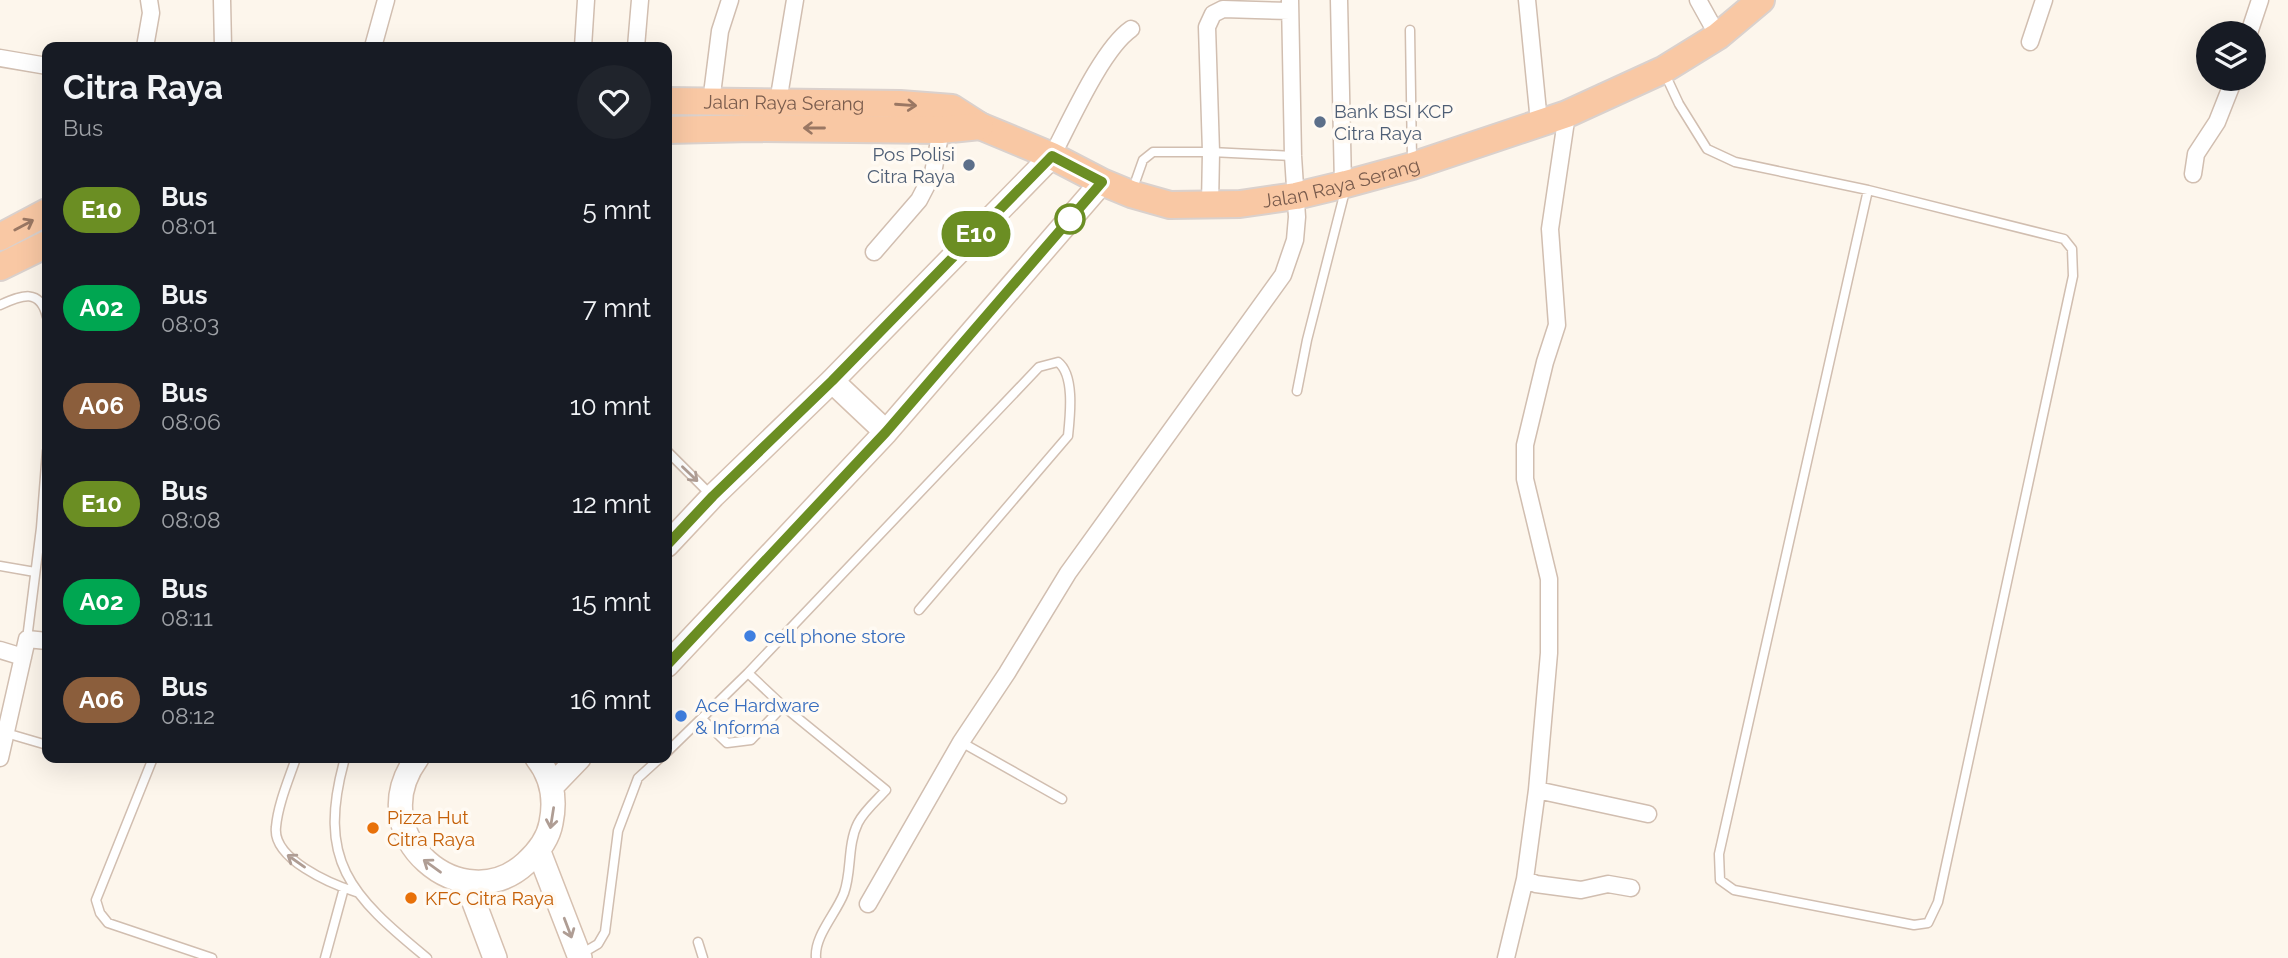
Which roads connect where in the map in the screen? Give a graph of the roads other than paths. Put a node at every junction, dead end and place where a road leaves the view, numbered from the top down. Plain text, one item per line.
1 (149, 0) edge
2 (222, 0) edge
3 (386, 0) edge
4 (586, 0) edge
5 (640, 0) edge
6 (730, 0) edge
7 (795, 0) edge
8 (1339, 0) edge
9 (1527, 0) edge
10 (1698, 0) edge
11 (2044, 0) edge
12 (2260, 0) edge
13 (1757, 1) edge
14 (1290, 5) edge
15 (2253, 21) edge
16 (1131, 29) dead end
17 (1410, 30) dead end
18 (1718, 36) junction
19 (146, 42) edge
20 (223, 42) edge
21 (374, 42) edge
22 (583, 42) edge
23 (636, 42) edge
24 (2030, 42) dead end
25 (0, 58) edge
26 (42, 65) edge
27 (1663, 70) junction
28 (2229, 91) edge
29 (672, 101) edge
30 (711, 102) junction
31 (778, 102) junction
32 (1567, 114) junction
33 (1539, 122) junction
34 (980, 126) junction
35 (672, 130) edge
36 (941, 130) junction
37 (1211, 152) junction
38 (1052, 156) junction
39 (1293, 156) junction
40 (1412, 166) junction
41 (2193, 174) dead end
42 (1102, 182) junction
43 (1345, 185) junction
44 (1868, 190) junction
45 (1131, 194) junction
46 (1296, 197) junction
47 (1210, 205) junction
48 (42, 215) edge
49 (0, 237) edge
50 (42, 246) edge
51 (874, 252) dead end
52 (0, 267) edge
53 (0, 305) edge
54 (42, 305) edge
55 (832, 381) junction
56 (1297, 391) dead end
57 (886, 432) junction
58 (672, 457) edge
59 (713, 496) junction
60 (42, 507) edge
61 (672, 540) edge
62 (0, 566) edge
63 (36, 572) junction
64 (919, 610) dead end
65 (27, 639) junction
66 (42, 640) edge
67 (0, 650) edge
68 (23, 657) junction
69 (672, 660) edge
70 (748, 673) junction
71 (783, 706) junction
72 (702, 719) junction
73 (6, 733) junction
74 (961, 742) junction
75 (42, 743) edge
76 (672, 747) edge
77 (0, 758) edge
78 (151, 763) edge
79 (295, 763) edge
80 (344, 763) edge
81 (413, 763) edge
82 (541, 763) edge
83 (574, 763) edge
84 (654, 763) edge
85 (552, 786) junction
86 (1537, 790) junction
87 (1062, 799) dead end
88 (1648, 814) dead end
89 (539, 852) junction
90 (1525, 879) junction
91 (466, 881) junction
92 (344, 888) junction
93 (1631, 888) dead end
94 (356, 892) junction
95 (868, 904) dead end
96 (698, 942) dead end
97 (1511, 956) edge
98 (579, 957) edge
99 (212, 958) edge
100 (325, 958) edge
101 (427, 958) edge
102 (495, 958) edge
103 (704, 958) edge
104 (816, 958) edge

1 - 19 street
2 - 20 street
3 - 21 street
4 - 22 street
5 - 23 street
6 - 30 street
7 - 31 street
8 - 43 street
9 - 33 street
10 - 18 street
11 - 24 street
12 - 15 street
13 - 18 highway, Jalan Raya Serang
14 - 37 street
14 - 39 street
16 - 38 street
17 - 40 lane
18 - 27 highway, Jalan Raya Serang
25 - 26 street
27 - 32 highway, Jalan Raya Serang
27 - 44 lane
28 - 41 street
29 - 30 highway, Jalan Raya Serang
30 - 31 highway, Jalan Raya Serang
31 -> 34 highway, Jalan Raya Serang
32 - 33 highway, Jalan Raya Serang
32 - 86 street
33 - 40 highway, Jalan Raya Serang
34 - 36 highway, Jalan Raya Serang
34 - 38 highway, Jalan Raya Serang
36 -> 35 highway, Jalan Raya Serang
36 - 51 street
37 - 39 lane
37 - 45 lane
37 - 47 street
38 - 42 highway, Jalan Raya Serang
38 - 55 main road
39 - 46 street
40 - 43 highway, Jalan Raya Serang
42 - 45 highway, Jalan Raya Serang
42 - 57 main road
43 - 46 highway, Jalan Raya Serang
43 - 56 lane
44 - 44 lane
45 - 47 highway, Jalan Raya Serang
46 - 47 highway, Jalan Raya Serang
46 - 74 street
49 -> 48 highway
50 - 52 highway
53 - 54 lane
55 - 57 main road
55 - 59 main road
57 - 69 main road
58 -> 59 lane
59 - 61 main road
60 - 63 lane
62 - 63 lane
63 - 65 lane
64 - 70 lane
65 - 66 street
65 - 68 street
67 - 68 street
68 - 73 street
70 - 71 lane
70 - 72 lane
71 - 72 lane
71 - 104 lane
72 - 76 lane
73 - 75 lane
73 - 77 street
74 - 87 lane
74 - 95 street
78 - 99 lane
92 -> 79 lane
80 - 94 lane
91 -> 81 main road
82 - 85 main road
83 - 85 main road
84 - 98 lane
85 -> 89 main road
86 - 88 street
86 - 90 street
89 - 91 main road
89 -> 98 main road
90 - 93 street
90 - 97 street
91 - 102 main road
92 - 94 lane
92 - 100 lane
94 - 101 lane
96 - 103 lane

